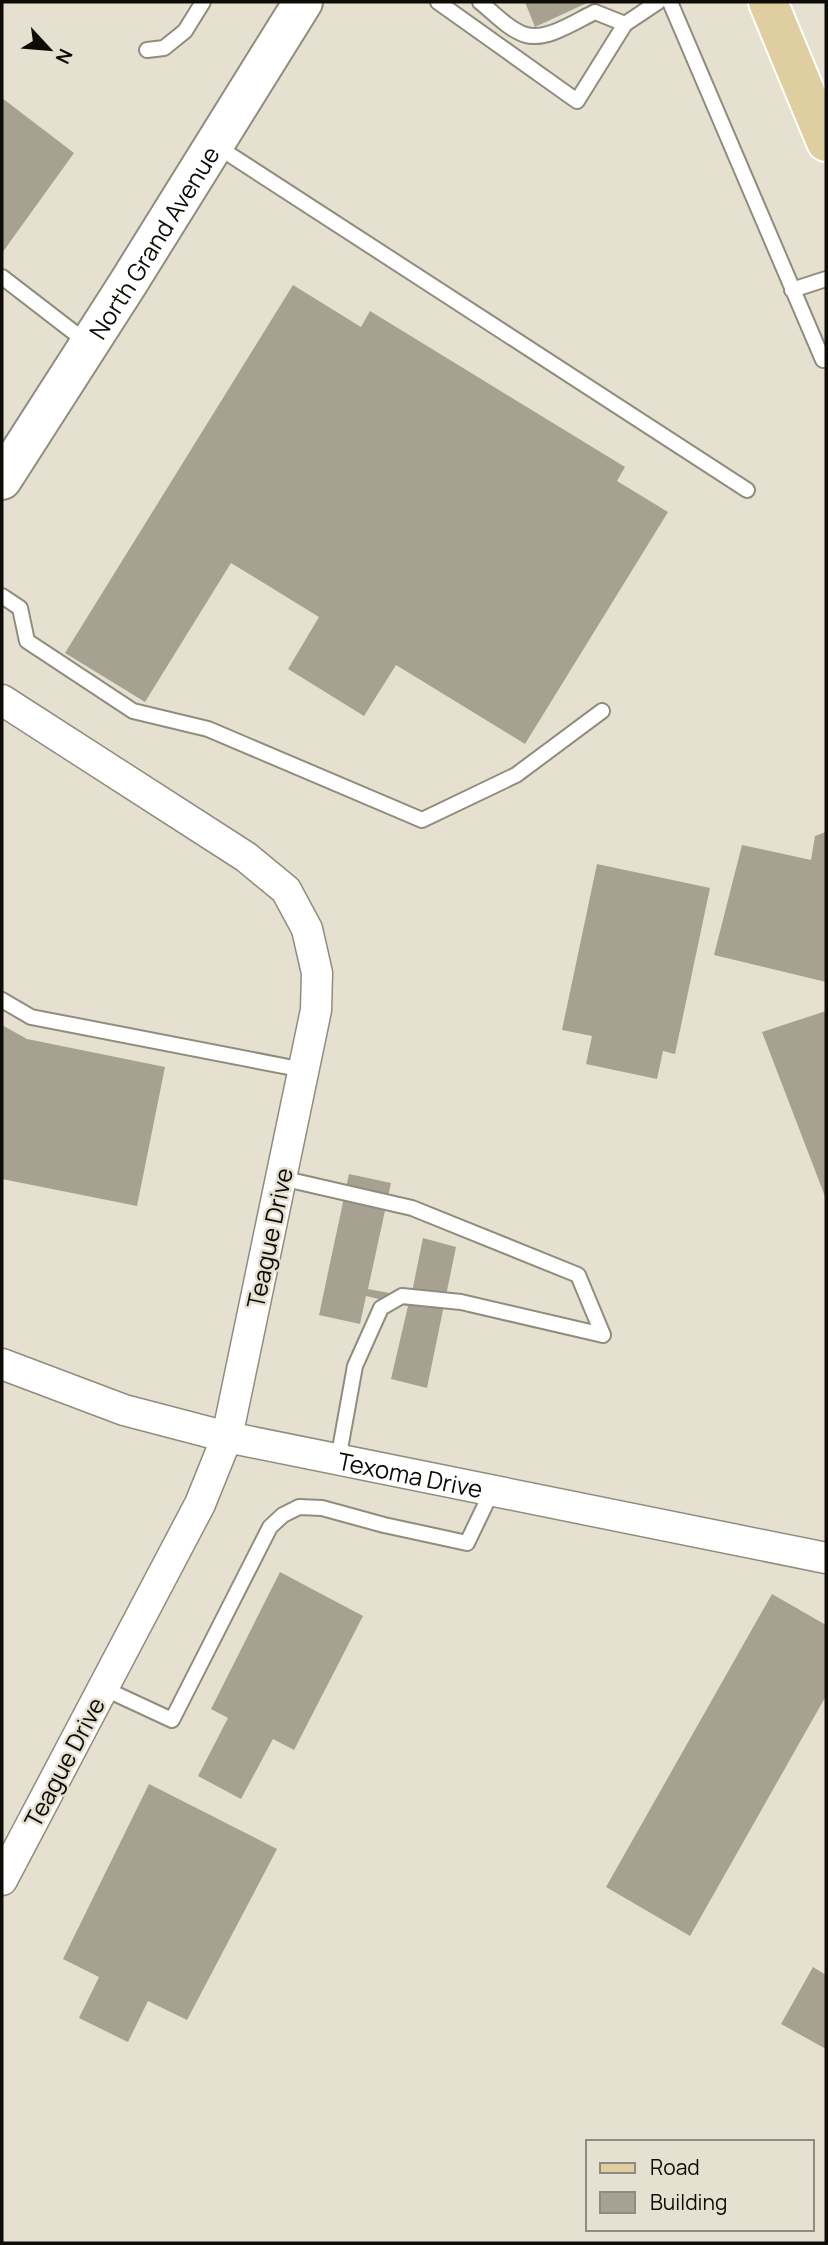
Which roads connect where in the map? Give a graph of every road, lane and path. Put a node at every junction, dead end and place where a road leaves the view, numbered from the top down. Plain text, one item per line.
1 (202, 2) edge
2 (303, 2) edge
3 (438, 2) edge
4 (480, 2) edge
5 (658, 2) edge
6 (670, 2) edge
7 (768, 2) edge
8 (625, 24) junction
9 (147, 50) dead end
10 (826, 142) edge
11 (214, 144) junction
12 (2, 277) edge
13 (826, 279) edge
14 (792, 290) junction
15 (89, 344) junction
16 (823, 360) dead end
17 (2, 480) edge
18 (747, 490) dead end
19 (2, 596) edge
20 (2, 700) edge
21 (602, 710) dead end
22 (2, 1000) edge
23 (304, 1070) junction
24 (281, 1178) junction
25 (2, 1364) edge
26 (228, 1437) junction
27 (338, 1460) junction
28 (492, 1491) junction
29 (826, 1558) edge
30 (103, 1688) junction
31 (2, 1880) edge

1 - 9 lane
2 - 11 main road, North Grand Avenue
3 - 8 lane
4 - 8 lane
5 - 8 lane
6 - 14 lane
7 - 10 main road
11 - 15 main road, North Grand Avenue
11 - 18 lane
12 - 15 lane
13 - 14 lane
14 - 16 lane
15 - 17 main road, North Grand Avenue
19 - 21 lane
20 - 23 street, Teague Drive
22 - 23 lane
23 - 24 street, Teague Drive
24 - 26 street, Teague Drive
24 - 27 lane
25 - 26 street, Texoma Drive
26 - 27 street, Texoma Drive
26 - 30 street, Teague Drive
27 - 28 street, Texoma Drive
28 - 29 street, Texoma Drive
28 - 30 lane
30 - 31 street, Teague Drive

